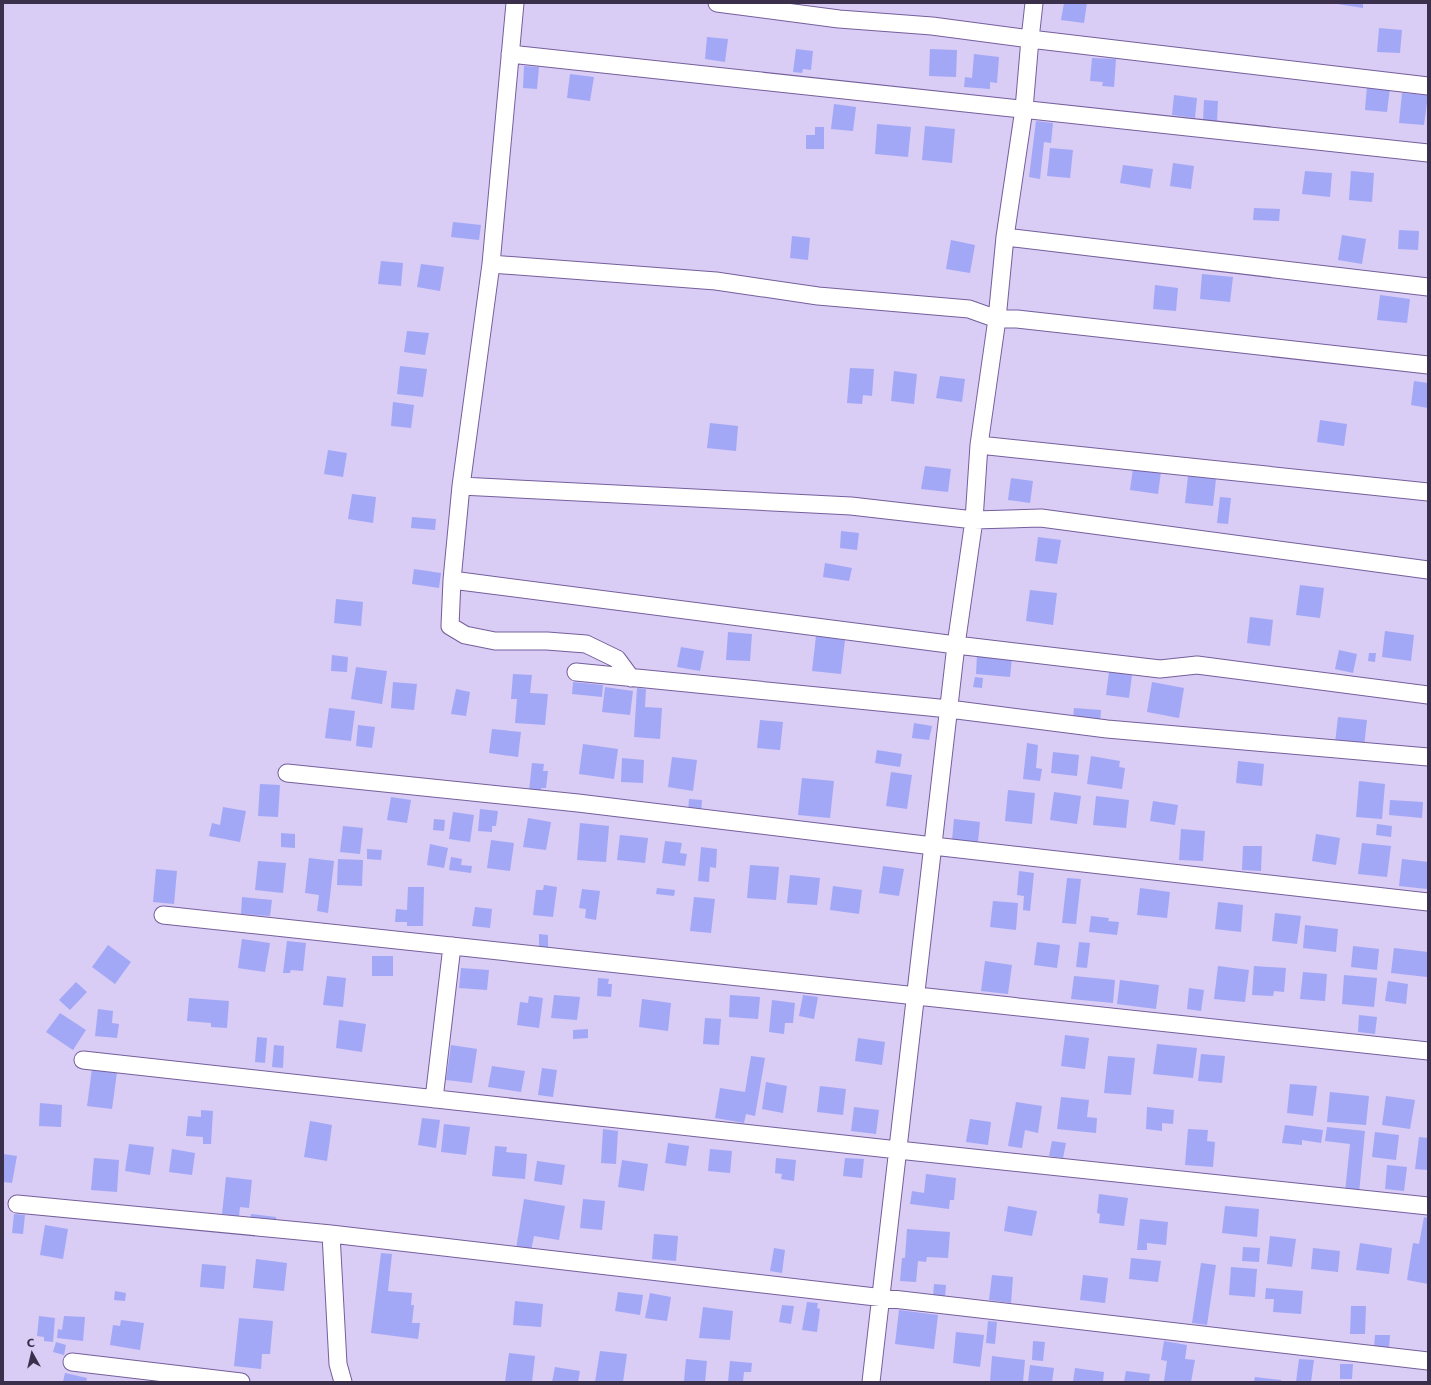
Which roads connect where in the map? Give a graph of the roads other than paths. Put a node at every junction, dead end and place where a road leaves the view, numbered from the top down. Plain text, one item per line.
1 (515, 3) edge
2 (717, 3) edge
3 (1034, 3) edge
4 (1030, 39) junction
5 (510, 54) junction
6 (1428, 86) edge
7 (1024, 110) junction
8 (1428, 153) edge
9 (1006, 237) junction
10 (491, 264) junction
11 (1428, 287) edge
12 (997, 319) junction
13 (1428, 365) edge
14 (979, 445) junction
15 (461, 486) junction
16 (1428, 492) edge
17 (974, 520) junction
18 (1428, 570) edge
19 (452, 580) junction
20 (956, 645) junction
21 (576, 672) dead end
22 (631, 678) junction
23 (1428, 695) edge
24 (950, 709) junction
25 (1428, 757) edge
26 (287, 773) dead end
27 (933, 846) junction
28 (1428, 902) edge
29 (163, 915) dead end
30 (452, 946) junction
31 (916, 996) junction
32 (1428, 1051) edge
33 (82, 1060) dead end
34 (434, 1099) junction
35 (898, 1150) junction
36 (17, 1204) dead end
37 (1428, 1206) edge
38 (331, 1234) junction
39 (880, 1297) junction
40 (1428, 1361) edge
41 (72, 1362) dead end
42 (241, 1382) edge
43 (343, 1382) edge
44 (871, 1382) edge

1 - 5 street
2 - 4 street
3 - 4 street
4 - 6 street
4 - 7 street
5 - 7 street
5 - 10 street
7 - 8 street
7 - 9 street
9 - 11 street
9 - 12 street
10 - 12 street
10 - 15 street
12 - 13 street
12 - 14 street
14 - 16 street
14 - 17 street
15 - 17 street
15 - 19 street
17 - 18 street
17 - 20 street
19 - 20 street
19 - 22 street
20 - 23 street
20 - 24 street
21 - 22 street
22 - 24 street
24 - 25 street
24 - 27 street
26 - 27 street
27 - 28 street
27 - 31 street
29 - 30 street
30 - 31 street
30 - 34 street
31 - 32 street
31 - 35 street
33 - 34 street
34 - 35 street
35 - 37 street
35 - 39 street
36 - 38 street
38 - 39 street
38 - 43 street
39 - 40 street
39 - 44 street
41 - 42 street

